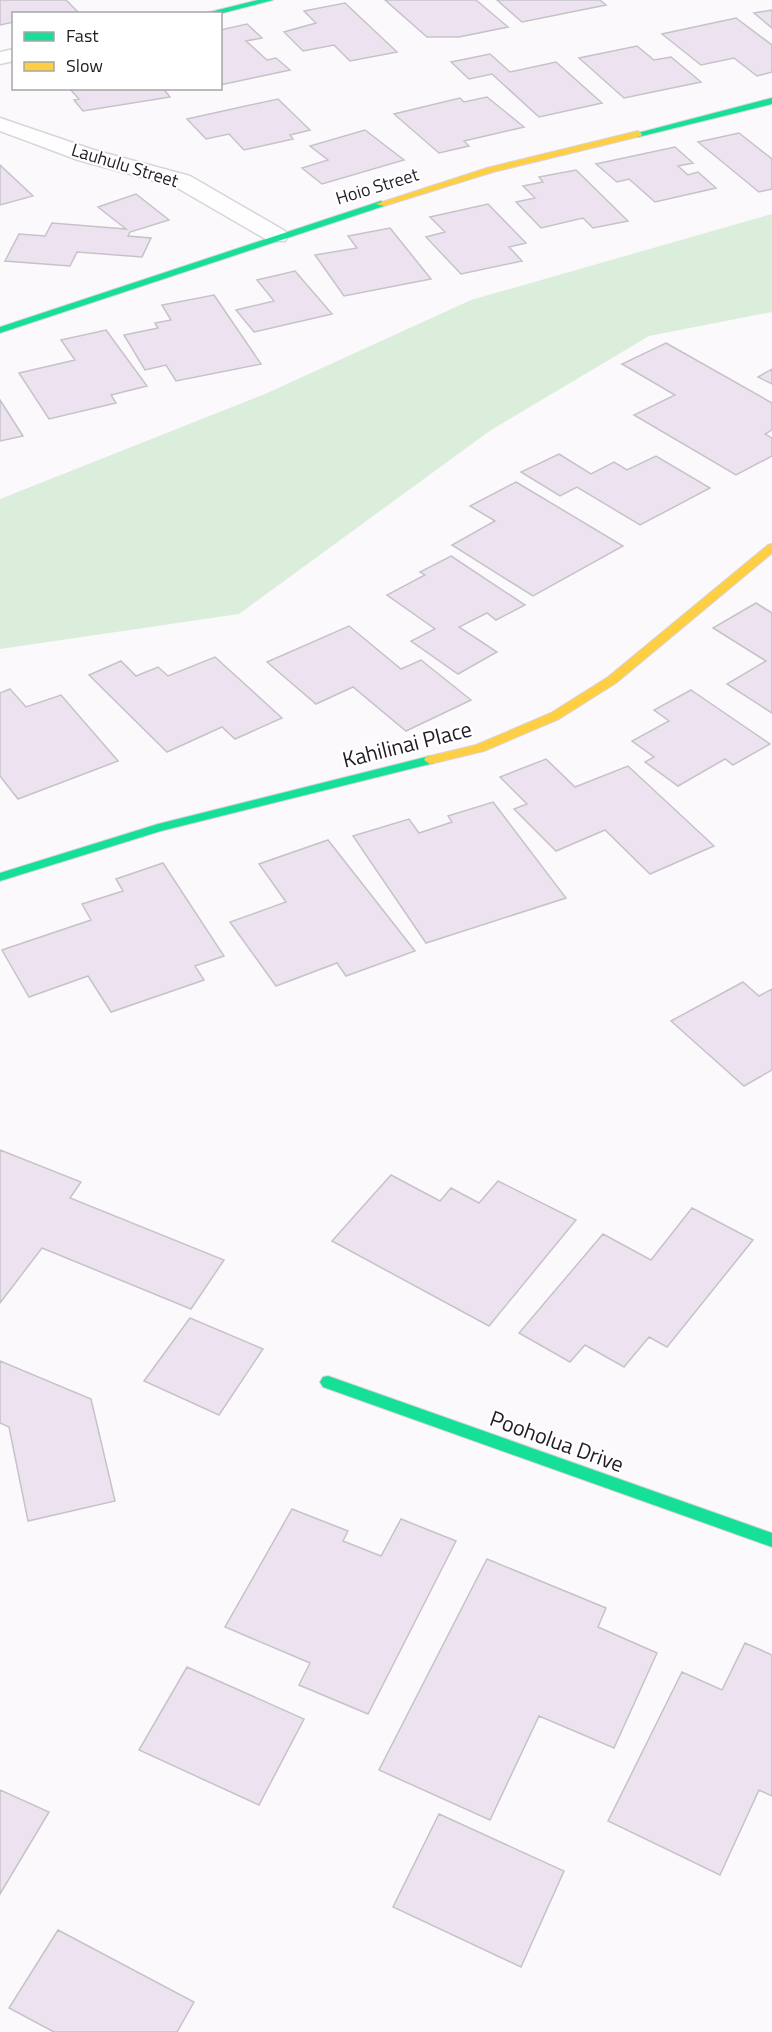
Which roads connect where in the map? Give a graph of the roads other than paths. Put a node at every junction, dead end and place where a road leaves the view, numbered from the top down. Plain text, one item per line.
1 (269, 0) edge
2 (215, 12) edge
3 (772, 101) edge
4 (0, 124) edge
5 (277, 236) junction
6 (0, 330) edge
7 (772, 547) edge
8 (0, 877) edge
9 (328, 1382) dead end
10 (772, 1540) edge

1 - 2 street
3 - 5 street, Hoio Street
4 - 5 street, Lauhulu Street
5 - 6 street, Hoio Street
7 - 8 street, Kahilinai Place
9 - 10 street, Pooholua Drive

